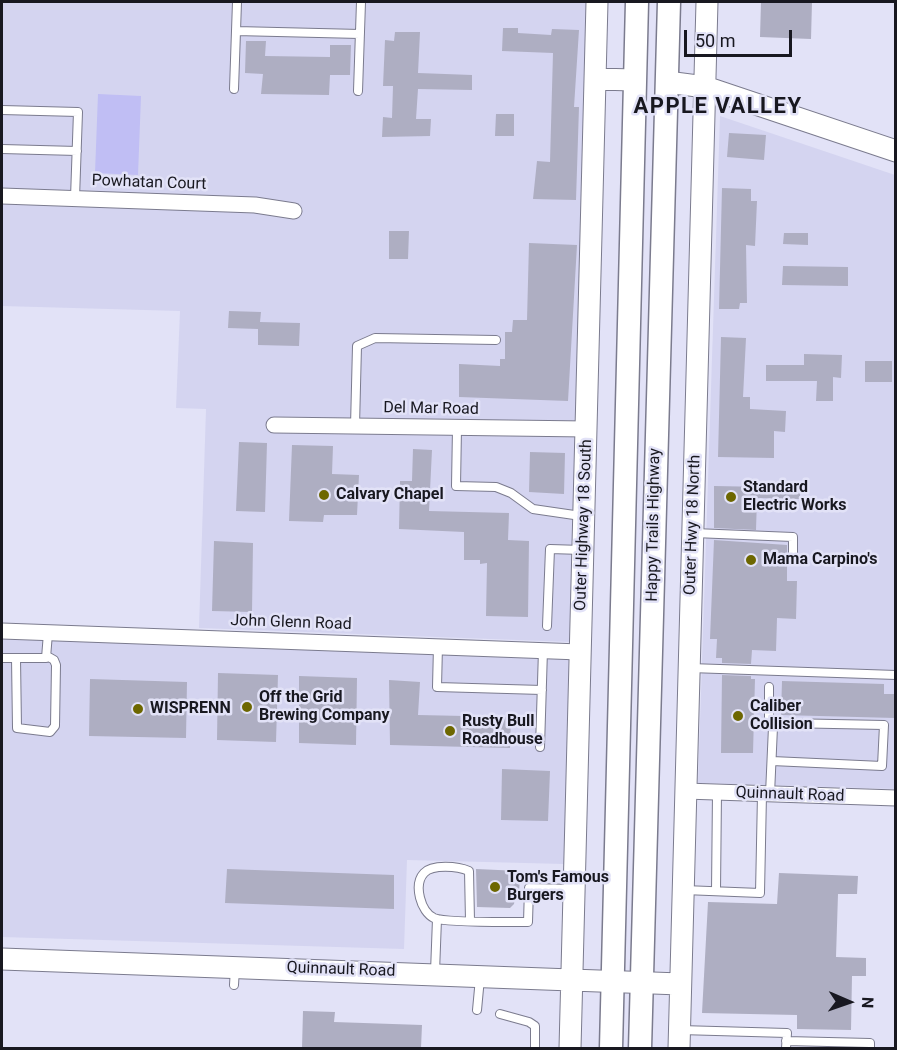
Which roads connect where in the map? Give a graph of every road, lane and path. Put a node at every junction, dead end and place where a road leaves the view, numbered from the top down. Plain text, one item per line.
1 (237, 2) edge
2 (361, 2) edge
3 (597, 2) edge
4 (636, 2) edge
5 (650, 2) edge
6 (669, 2) edge
7 (707, 2) edge
8 (236, 31) junction
9 (360, 34) junction
10 (596, 79) junction
11 (634, 80) junction
12 (667, 82) junction
13 (705, 87) junction
14 (234, 88) dead end
15 (358, 91) dead end
16 (2, 110) edge
17 (2, 149) edge
18 (77, 151) junction
19 (896, 151) edge
20 (2, 196) edge
21 (75, 198) junction
22 (294, 212) dead end
23 (661, 252) junction
24 (496, 340) dead end
25 (274, 425) dead end
26 (355, 426) junction
27 (457, 428) junction
28 (587, 429) junction
29 (584, 516) junction
30 (693, 533) junction
31 (584, 550) junction
32 (793, 556) dead end
33 (547, 626) dead end
34 (2, 631) edge
35 (48, 633) junction
36 (438, 646) junction
37 (543, 650) junction
38 (580, 652) junction
39 (47, 656) junction
40 (2, 658) edge
41 (16, 658) junction
42 (689, 668) junction
43 (896, 675) edge
44 (769, 687) dead end
45 (542, 690) junction
46 (773, 728) junction
47 (540, 747) dead end
48 (772, 761) junction
49 (685, 791) junction
50 (717, 792) junction
51 (766, 794) junction
52 (896, 798) edge
53 (574, 889) junction
54 (683, 890) junction
55 (716, 891) junction
56 (437, 920) junction
57 (470, 921) junction
58 (2, 959) edge
59 (435, 974) junction
60 (480, 975) junction
61 (572, 979) junction
62 (612, 980) junction
63 (642, 982) junction
64 (680, 984) junction
65 (477, 1010) dead end
66 (501, 1014) dead end
67 (679, 1039) edge
68 (786, 1045) edge
69 (536, 1048) edge
70 (570, 1048) edge
71 (611, 1048) edge
72 (640, 1048) edge
73 (870, 1048) edge

1 - 8 lane
2 - 9 lane
3 - 10 street, Outer Highway 18 South
4 - 11 main road, Happy Trails Highway
5 - 12 main road
6 - 12 main road, Happy Trails Highway
7 - 13 street, Outer Hwy 18 North
8 - 9 lane
8 - 14 lane
9 - 15 lane
10 - 11 street
10 - 28 street, Outer Highway 18 South
11 - 23 main road
11 - 62 main road, Happy Trails Highway
12 - 13 street
12 - 23 main road, Happy Trails Highway
13 - 19 street
13 - 30 street, Outer Hwy 18 North
16 - 18 lane
17 - 18 lane
18 - 21 lane
20 - 21 street, Powhatan Court
21 - 22 street, Powhatan Court
23 - 63 main road, Happy Trails Highway
24 - 26 lane
25 - 26 street, Del Mar Road
26 - 27 street, Del Mar Road
27 - 28 street, Del Mar Road
27 - 29 lane
28 - 29 street, Outer Highway 18 South
29 - 31 street, Outer Highway 18 South
30 - 32 lane
30 - 42 street, Outer Hwy 18 North
31 - 33 lane
31 - 38 street, Outer Highway 18 South
34 - 35 street, John Glenn Road
35 - 36 street, John Glenn Road
35 - 39 lane
36 - 37 street, John Glenn Road
36 - 45 lane
37 - 38 street, John Glenn Road
37 - 45 lane
38 - 53 street, Outer Highway 18 South
39 - 41 lane
39 - 41 lane
40 - 41 lane
42 - 43 lane
42 - 49 street, Outer Hwy 18 North
44 - 46 lane
45 - 47 lane
46 - 48 lane
46 - 48 lane
48 - 51 lane
49 - 50 street, Quinnault Road
49 - 54 street, Outer Hwy 18 North
50 - 51 street, Quinnault Road
50 - 55 lane
51 - 52 street, Quinnault Road
51 - 55 lane
53 - 57 lane
53 - 61 street, Outer Highway 18 South
54 - 55 lane
54 - 64 street, Outer Hwy 18 North
56 - 57 lane
56 - 57 lane
56 - 59 lane
58 - 59 street, Quinnault Road
59 - 60 street, Quinnault Road
60 - 61 street, Quinnault Road
60 - 65 lane
61 - 62 street, Quinnault Road
61 - 70 street, Outer Highway 18 South
62 - 63 street, Quinnault Road
62 - 71 main road, Happy Trails Highway
63 - 64 street, Quinnault Road
63 - 72 main road, Happy Trails Highway
64 - 67 street, Outer Hwy 18 North
66 - 69 lane
67 - 68 lane
68 - 73 lane

